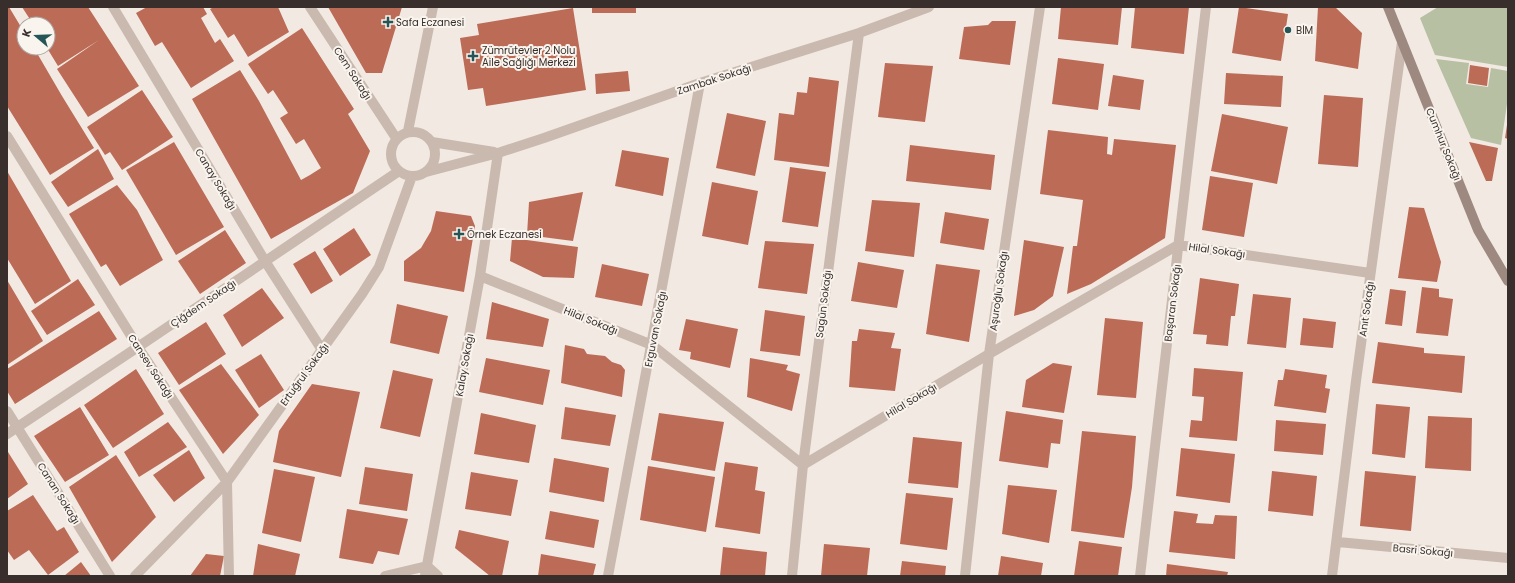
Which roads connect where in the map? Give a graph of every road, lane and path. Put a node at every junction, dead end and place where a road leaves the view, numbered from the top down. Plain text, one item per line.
1 (113, 7) edge
2 (310, 7) edge
3 (433, 7) edge
4 (930, 7) edge
5 (1040, 7) edge
6 (1206, 7) edge
7 (1388, 7) edge
8 (858, 33) junction
9 (1402, 42) junction
10 (700, 83) junction
11 (408, 131) junction
12 (7, 136) edge
13 (396, 138) junction
14 (432, 142) junction
15 (498, 152) junction
16 (399, 171) junction
17 (426, 172) junction
18 (412, 176) junction
19 (1178, 245) junction
20 (266, 261) junction
21 (1370, 273) junction
22 (480, 276) junction
23 (1506, 276) edge
24 (652, 345) junction
25 (138, 347) junction
26 (322, 350) junction
27 (989, 354) junction
28 (7, 411) edge
29 (18, 428) junction
30 (7, 434) edge
31 (803, 465) junction
32 (227, 482) junction
33 (1338, 542) junction
34 (1508, 558) edge
35 (426, 571) edge
36 (110, 576) edge
37 (135, 576) edge
38 (229, 576) edge
39 (385, 576) edge
40 (438, 576) edge
41 (608, 576) edge
42 (792, 576) edge
43 (965, 576) edge
44 (1140, 576) edge
45 (1332, 576) edge

1 - 20 street, Canay Sokağı
2 - 13 street, Cem Sokağı
3 - 11 street
4 - 8 street, Zambak Sokağı
5 - 27 street, Aşuroğlu Sokağı
6 - 19 street, Başaran Sokağı
7 - 9 street, Cumhur Sokağı
8 - 10 street, Zambak Sokağı
8 - 31 street, Sagün Sokağı
9 - 21 street, Anıt Sokağı
9 - 23 street, Cumhur Sokağı
10 - 15 street, Zambak Sokağı
10 - 24 street, Erguvan Sokağı
11 - 13 street
11 - 14 street
12 - 25 street, Cansev Sokağı
13 - 16 street
14 - 15 street
14 - 17 street
15 - 17 street, Zambak Sokağı
15 - 22 street, Kalay Sokağı
16 - 18 street
16 - 20 street, Çiğdem Sokağı
17 - 18 street
18 - 26 street, Ertuğrul Sokağı
19 - 21 street, Hilal Sokağı
19 - 27 street, Hilal Sokağı
19 - 44 street, Başaran Sokağı
20 - 25 street, Çiğdem Sokağı
20 - 26 street, Canay Sokağı
21 - 33 street, Anıt Sokağı
22 - 24 street, Hilal Sokağı
22 - 35 street, Kalay Sokağı
24 - 31 street, Hilal Sokağı
24 - 41 street, Erguvan Sokağı
25 - 29 street, Çiğdem Sokağı
25 - 32 street, Cansev Sokağı
26 - 32 street, Ertuğrul Sokağı
27 - 31 street, Hilal Sokağı
27 - 43 street, Aşuroğlu Sokağı
28 - 29 street, Canan Sokağı
29 - 30 street, Çiğdem Sokağı
29 - 36 street, Canan Sokağı
31 - 42 street, Sagün Sokağı
32 - 37 street
32 - 38 street
33 - 34 street, Basri Sokağı
33 - 45 street, Anıt Sokağı
35 - 39 street
35 - 40 street

